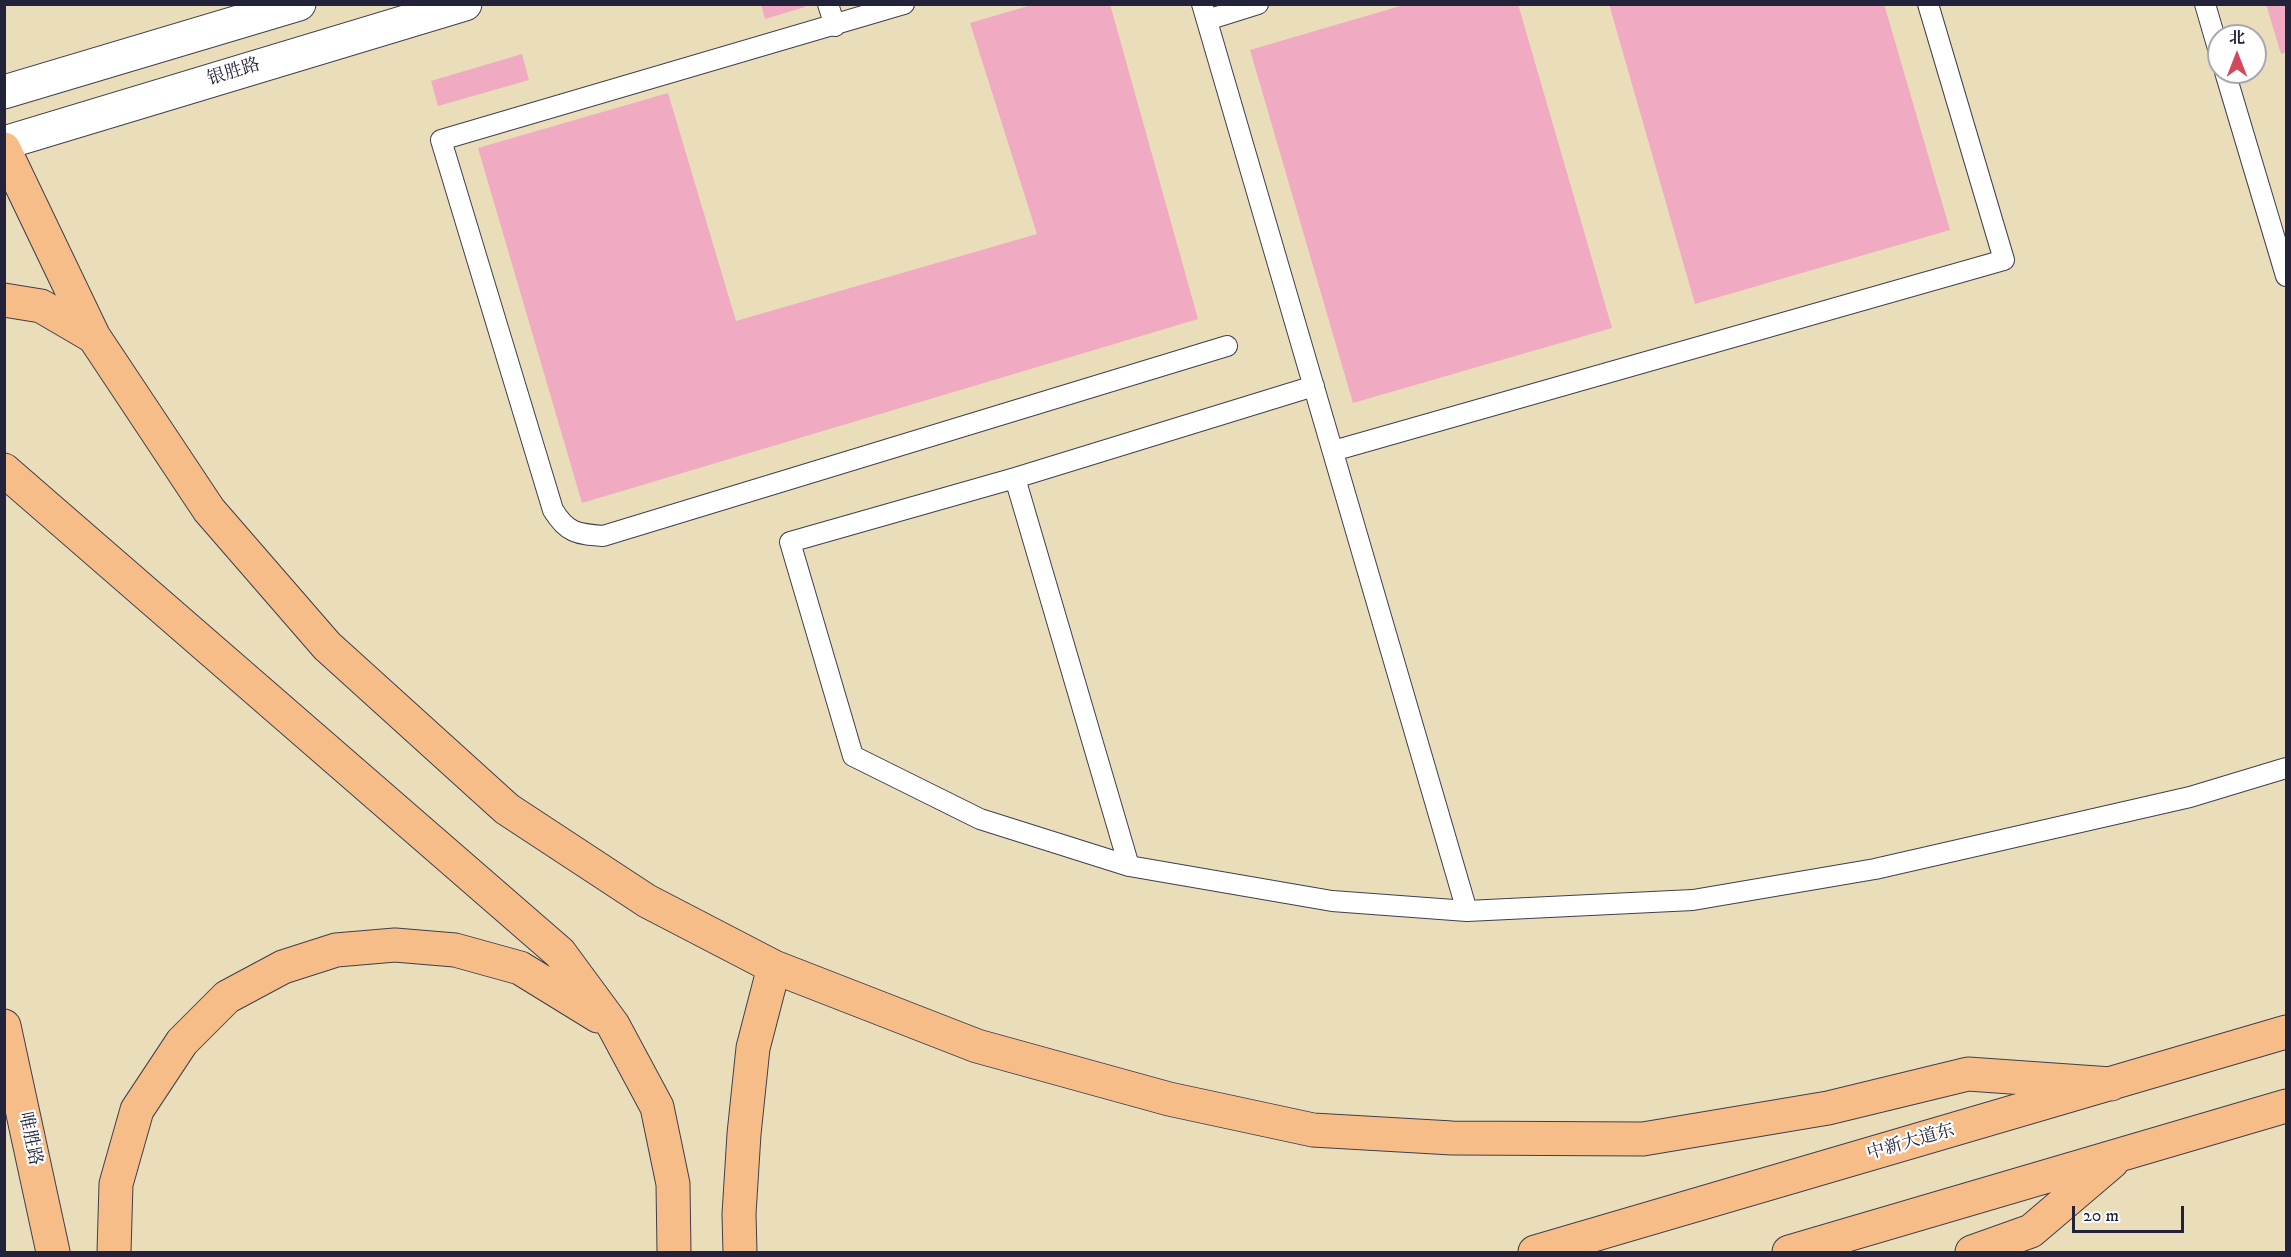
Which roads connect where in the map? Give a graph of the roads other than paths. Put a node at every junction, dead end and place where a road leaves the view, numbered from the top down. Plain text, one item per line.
1 (299, 4) edge
2 (465, 4) edge
3 (828, 4) edge
4 (904, 4) edge
5 (1258, 4) edge
6 (1928, 4) edge
7 (2205, 4) edge
8 (1205, 12) edge
9 (2211, 24) edge
10 (834, 26) junction
11 (2229, 84) edge
12 (4, 92) edge
13 (4, 143) edge
14 (4, 149) edge
15 (2286, 276) edge
16 (4, 300) edge
17 (94, 337) junction
18 (1227, 346) dead end
19 (1314, 386) junction
20 (1333, 451) junction
21 (4, 470) edge
22 (1015, 478) junction
23 (2286, 768) edge
24 (1129, 866) junction
25 (1467, 911) junction
26 (774, 967) junction
27 (613, 1025) junction
28 (4, 1026) edge
29 (2286, 1032) edge
30 (2111, 1084) junction
31 (2286, 1106) edge
32 (2121, 1154) junction
33 (53, 1252) edge
34 (114, 1252) edge
35 (674, 1252) edge
36 (740, 1252) edge
37 (1535, 1252) edge
38 (1789, 1252) edge
39 (1972, 1252) edge

1 - 12 street
2 - 13 street, 银胜路
3 - 10 lane
4 - 10 lane
5 - 8 lane
6 - 20 lane
7 - 9 lane
8 - 19 lane
10 - 18 lane
11 - 15 lane
14 - 17 main road
16 - 17 main road
17 - 26 main road
19 - 20 lane
19 - 22 lane
20 - 25 lane
21 - 27 main road
22 - 24 lane
22 - 24 lane
23 - 25 lane
24 - 25 lane
26 - 30 main road
26 - 36 main road
27 - 34 main road
27 - 35 main road
28 - 33 main road, 唯胜路
29 - 30 main road, 中新大道东
30 - 37 main road, 中新大道东
31 - 32 main road
32 - 38 main road
32 - 39 main road

